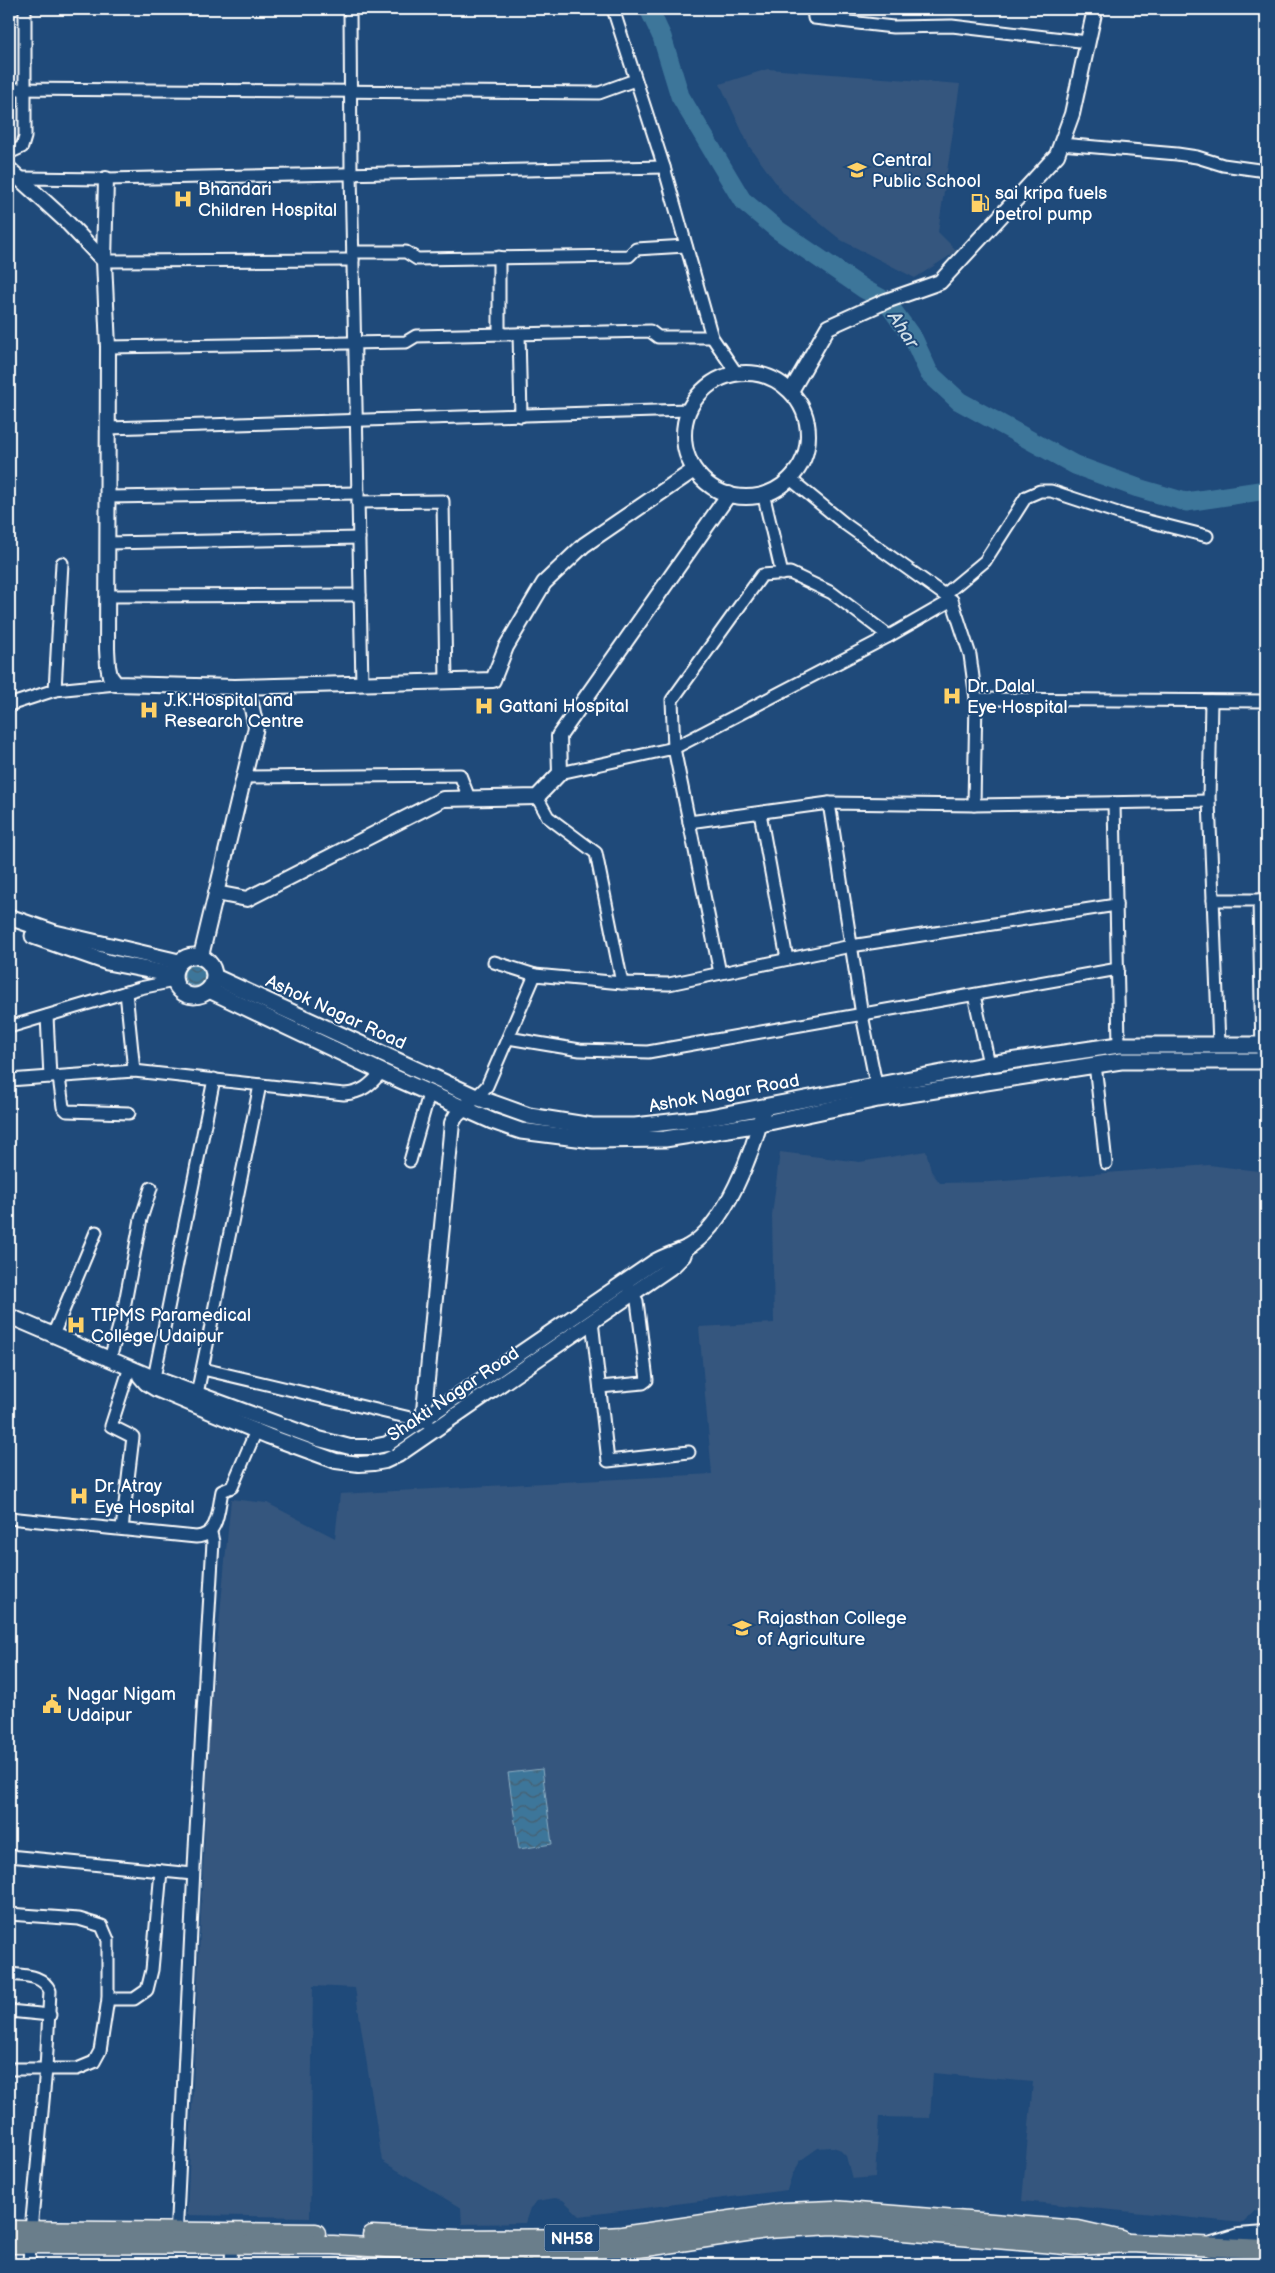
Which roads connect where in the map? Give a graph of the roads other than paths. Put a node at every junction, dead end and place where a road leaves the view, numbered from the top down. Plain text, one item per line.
1 (25, 9) edge
2 (350, 9) edge
3 (613, 9) edge
4 (813, 9) edge
5 (1095, 9) edge
6 (1088, 42) junction
7 (635, 80) junction
8 (9, 89) edge
9 (26, 89) junction
10 (351, 91) junction
11 (1061, 144) junction
12 (9, 153) edge
13 (664, 167) junction
14 (1266, 171) edge
15 (351, 173) junction
16 (14, 174) edge
17 (106, 178) junction
18 (686, 246) junction
19 (353, 256) junction
20 (499, 258) junction
21 (104, 261) junction
22 (499, 334) junction
23 (519, 334) junction
24 (712, 337) junction
25 (354, 343) junction
26 (108, 346) junction
27 (737, 374) junction
28 (791, 392) junction
29 (688, 410) junction
30 (521, 416) junction
31 (356, 421) junction
32 (108, 428) junction
33 (694, 470) junction
34 (789, 478) junction
35 (763, 493) junction
36 (729, 494) junction
37 (108, 497) junction
38 (358, 497) junction
39 (1207, 536) dead end
40 (359, 538) junction
41 (107, 542) junction
42 (62, 563) dead end
43 (782, 574) junction
44 (360, 595) junction
45 (108, 596) junction
46 (948, 598) junction
47 (889, 636) junction
48 (446, 682) junction
49 (116, 684) junction
50 (362, 684) junction
51 (235, 687) junction
52 (55, 690) junction
53 (976, 699) junction
54 (1212, 701) junction
55 (1266, 701) edge
56 (9, 705) edge
57 (674, 748) junction
58 (560, 773) junction
59 (244, 777) junction
60 (537, 797) junction
61 (469, 798) junction
62 (1209, 801) junction
63 (829, 803) junction
64 (1114, 803) junction
65 (974, 805) junction
66 (760, 813) junction
67 (689, 822) junction
68 (216, 893) junction
69 (1213, 900) junction
70 (1262, 900) edge
71 (1116, 905) junction
72 (9, 916) edge
73 (9, 926) edge
74 (852, 946) junction
75 (201, 956) junction
76 (786, 959) junction
77 (494, 962) dead end
78 (1118, 969) junction
79 (176, 973) junction
80 (720, 973) junction
81 (535, 975) junction
82 (622, 982) junction
83 (212, 984) junction
84 (126, 992) junction
85 (974, 995) junction
86 (47, 1016) junction
87 (862, 1016) junction
88 (9, 1027) edge
89 (508, 1038) junction
90 (1219, 1044) junction
91 (1119, 1045) junction
92 (1264, 1045) edge
93 (1264, 1061) edge
94 (989, 1064) junction
95 (1095, 1064) junction
96 (134, 1070) junction
97 (382, 1072) junction
98 (54, 1077) junction
99 (214, 1079) junction
100 (9, 1080) edge
101 (876, 1084) junction
102 (260, 1085) junction
103 (430, 1094) junction
104 (476, 1097) junction
105 (764, 1107) junction
106 (463, 1109) junction
107 (130, 1113) dead end
108 (760, 1124) junction
109 (410, 1161) dead end
110 (1106, 1163) dead end
111 (151, 1188) dead end
112 (96, 1232) dead end
113 (629, 1287) junction
114 (9, 1316) edge
115 (592, 1321) junction
116 (53, 1335) junction
117 (110, 1359) junction
118 (132, 1368) junction
119 (203, 1369) junction
120 (154, 1378) junction
121 (600, 1387) junction
122 (197, 1394) junction
123 (427, 1418) junction
124 (435, 1429) junction
125 (256, 1431) junction
126 (689, 1452) dead end
127 (9, 1518) edge
128 (122, 1529) junction
129 (210, 1533) junction
130 (9, 1856) edge
131 (161, 1871) junction
132 (193, 1874) junction
133 (9, 1914) edge
134 (9, 1974) edge
135 (108, 1999) junction
136 (9, 2012) edge
137 (50, 2015) junction
138 (9, 2069) edge
139 (46, 2069) junction
140 (9, 2230) edge
141 (1266, 2234) edge
142 (30, 2237) junction
143 (176, 2238) junction
144 (232, 2238) junction
145 (9, 2244) edge
146 (1206, 2246) junction
147 (1266, 2248) edge
148 (29, 2264) edge
149 (231, 2264) edge
150 (1258, 2264) edge

1 - 9 street
2 - 10 street
3 - 7 street
4 - 6 street
5 - 6 street
6 - 11 street
7 - 10 street
7 - 13 street
8 - 9 street
9 - 10 street
9 - 12 street
10 - 15 street
11 - 14 street
11 - 28 street
13 - 15 street
13 - 18 street
15 - 17 street
15 - 19 street
16 - 17 street
16 - 21 street
17 - 21 street
18 - 20 street
18 - 24 street
19 - 20 street
19 - 21 street
19 - 25 street
20 - 22 street
21 - 26 street
22 - 23 street
22 - 25 street
23 - 24 street
23 - 30 street
24 - 27 street
25 - 26 street
25 - 31 street
26 - 32 street
27 - 28 street
27 - 29 street
28 - 34 street
29 - 30 street
29 - 33 street
30 - 31 street
31 - 32 street
31 - 38 street
32 - 37 street
33 - 36 street
33 - 48 street
34 - 35 street
34 - 46 street
35 - 36 street
35 - 43 street
36 - 58 street
37 - 38 street
37 - 41 street
38 - 40 street
38 - 48 street
39 - 46 street
40 - 41 street
40 - 44 street
41 - 45 street
42 - 52 street
43 - 47 street
43 - 57 street
44 - 45 street
44 - 50 street
45 - 49 street
46 - 47 street
46 - 53 street
47 - 57 street
48 - 50 street
49 - 51 street
49 - 52 street
50 - 51 street
51 - 59 street
52 - 56 street
53 - 54 street
53 - 65 street
54 - 55 street
54 - 62 street
57 - 58 street
57 - 67 street
58 - 60 street
59 - 61 street
59 - 68 street
60 - 61 street
60 - 82 street
61 - 68 street
62 - 64 street
62 - 69 street
63 - 65 street
63 - 66 street
63 - 74 street
64 - 65 street
64 - 71 street
66 - 67 street
66 - 76 street
67 - 80 street
68 - 75 street
69 - 70 street
69 - 90 street
70 - 92 street
71 - 74 street
71 - 78 street
72 - 79 main road
73 - 79 main road
74 - 76 street
74 - 87 street
75 - 79 main road
75 - 83 main road
76 - 80 street
77 - 81 street
78 - 85 street
78 - 91 street
79 - 83 main road
79 - 84 street
80 - 82 street
81 - 82 street
81 - 89 street
83 - 97 main road
83 - 104 main road, Ashok Nagar Road
84 - 86 street
84 - 96 street
85 - 87 street
85 - 94 street
86 - 88 street
86 - 98 street
87 - 89 street
87 - 101 street
89 - 104 street
90 - 91 main road, Ashok Nagar Road
90 - 92 main road, Ashok Nagar Road
91 - 94 main road, Ashok Nagar Road
92 - 93 street
93 - 95 main road
94 - 101 main road, Ashok Nagar Road
95 - 108 main road
95 - 110 street
96 - 98 street
96 - 99 street
97 - 102 street
97 - 103 main road
98 - 100 street
98 - 107 street
99 - 102 street
99 - 120 street
101 - 105 main road, Ashok Nagar Road
102 - 119 street
103 - 106 main road
103 - 109 street
104 - 105 main road, Ashok Nagar Road
104 - 106 street
105 - 108 street, Shakti Nagar Road
106 - 108 main road
106 - 123 street
108 - 113 street, Shakti Nagar Road
111 - 117 street
112 - 116 street
113 - 115 street, Shakti Nagar Road
113 - 121 street
113 - 123 street, Shakti Nagar Road
114 - 116 street, Shakti Nagar Road
115 - 121 street
115 - 124 street, Shakti Nagar Road
116 - 117 street, Shakti Nagar Road
117 - 118 street, Shakti Nagar Road
118 - 120 street, Shakti Nagar Road
118 - 125 street, Shakti Nagar Road
118 - 128 street
119 - 122 street
119 - 123 street
120 - 122 street, Shakti Nagar Road
121 - 126 street
122 - 123 street, Shakti Nagar Road
123 - 124 street
124 - 125 street, Shakti Nagar Road
125 - 129 street
127 - 128 street
128 - 129 street
129 - 132 street
130 - 131 street
131 - 132 street
131 - 135 street
132 - 143 street
133 - 135 street
134 - 137 street
135 - 139 street
136 - 137 street
137 - 139 street
138 - 139 street
139 - 142 street
140 - 142 highway, NH58
141 - 146 street
142 - 143 highway, NH58
142 - 145 highway, NH58
142 - 148 street
143 - 144 highway, NH58
144 - 146 highway, NH58
144 - 149 street
146 - 147 highway, NH58
146 - 150 street

